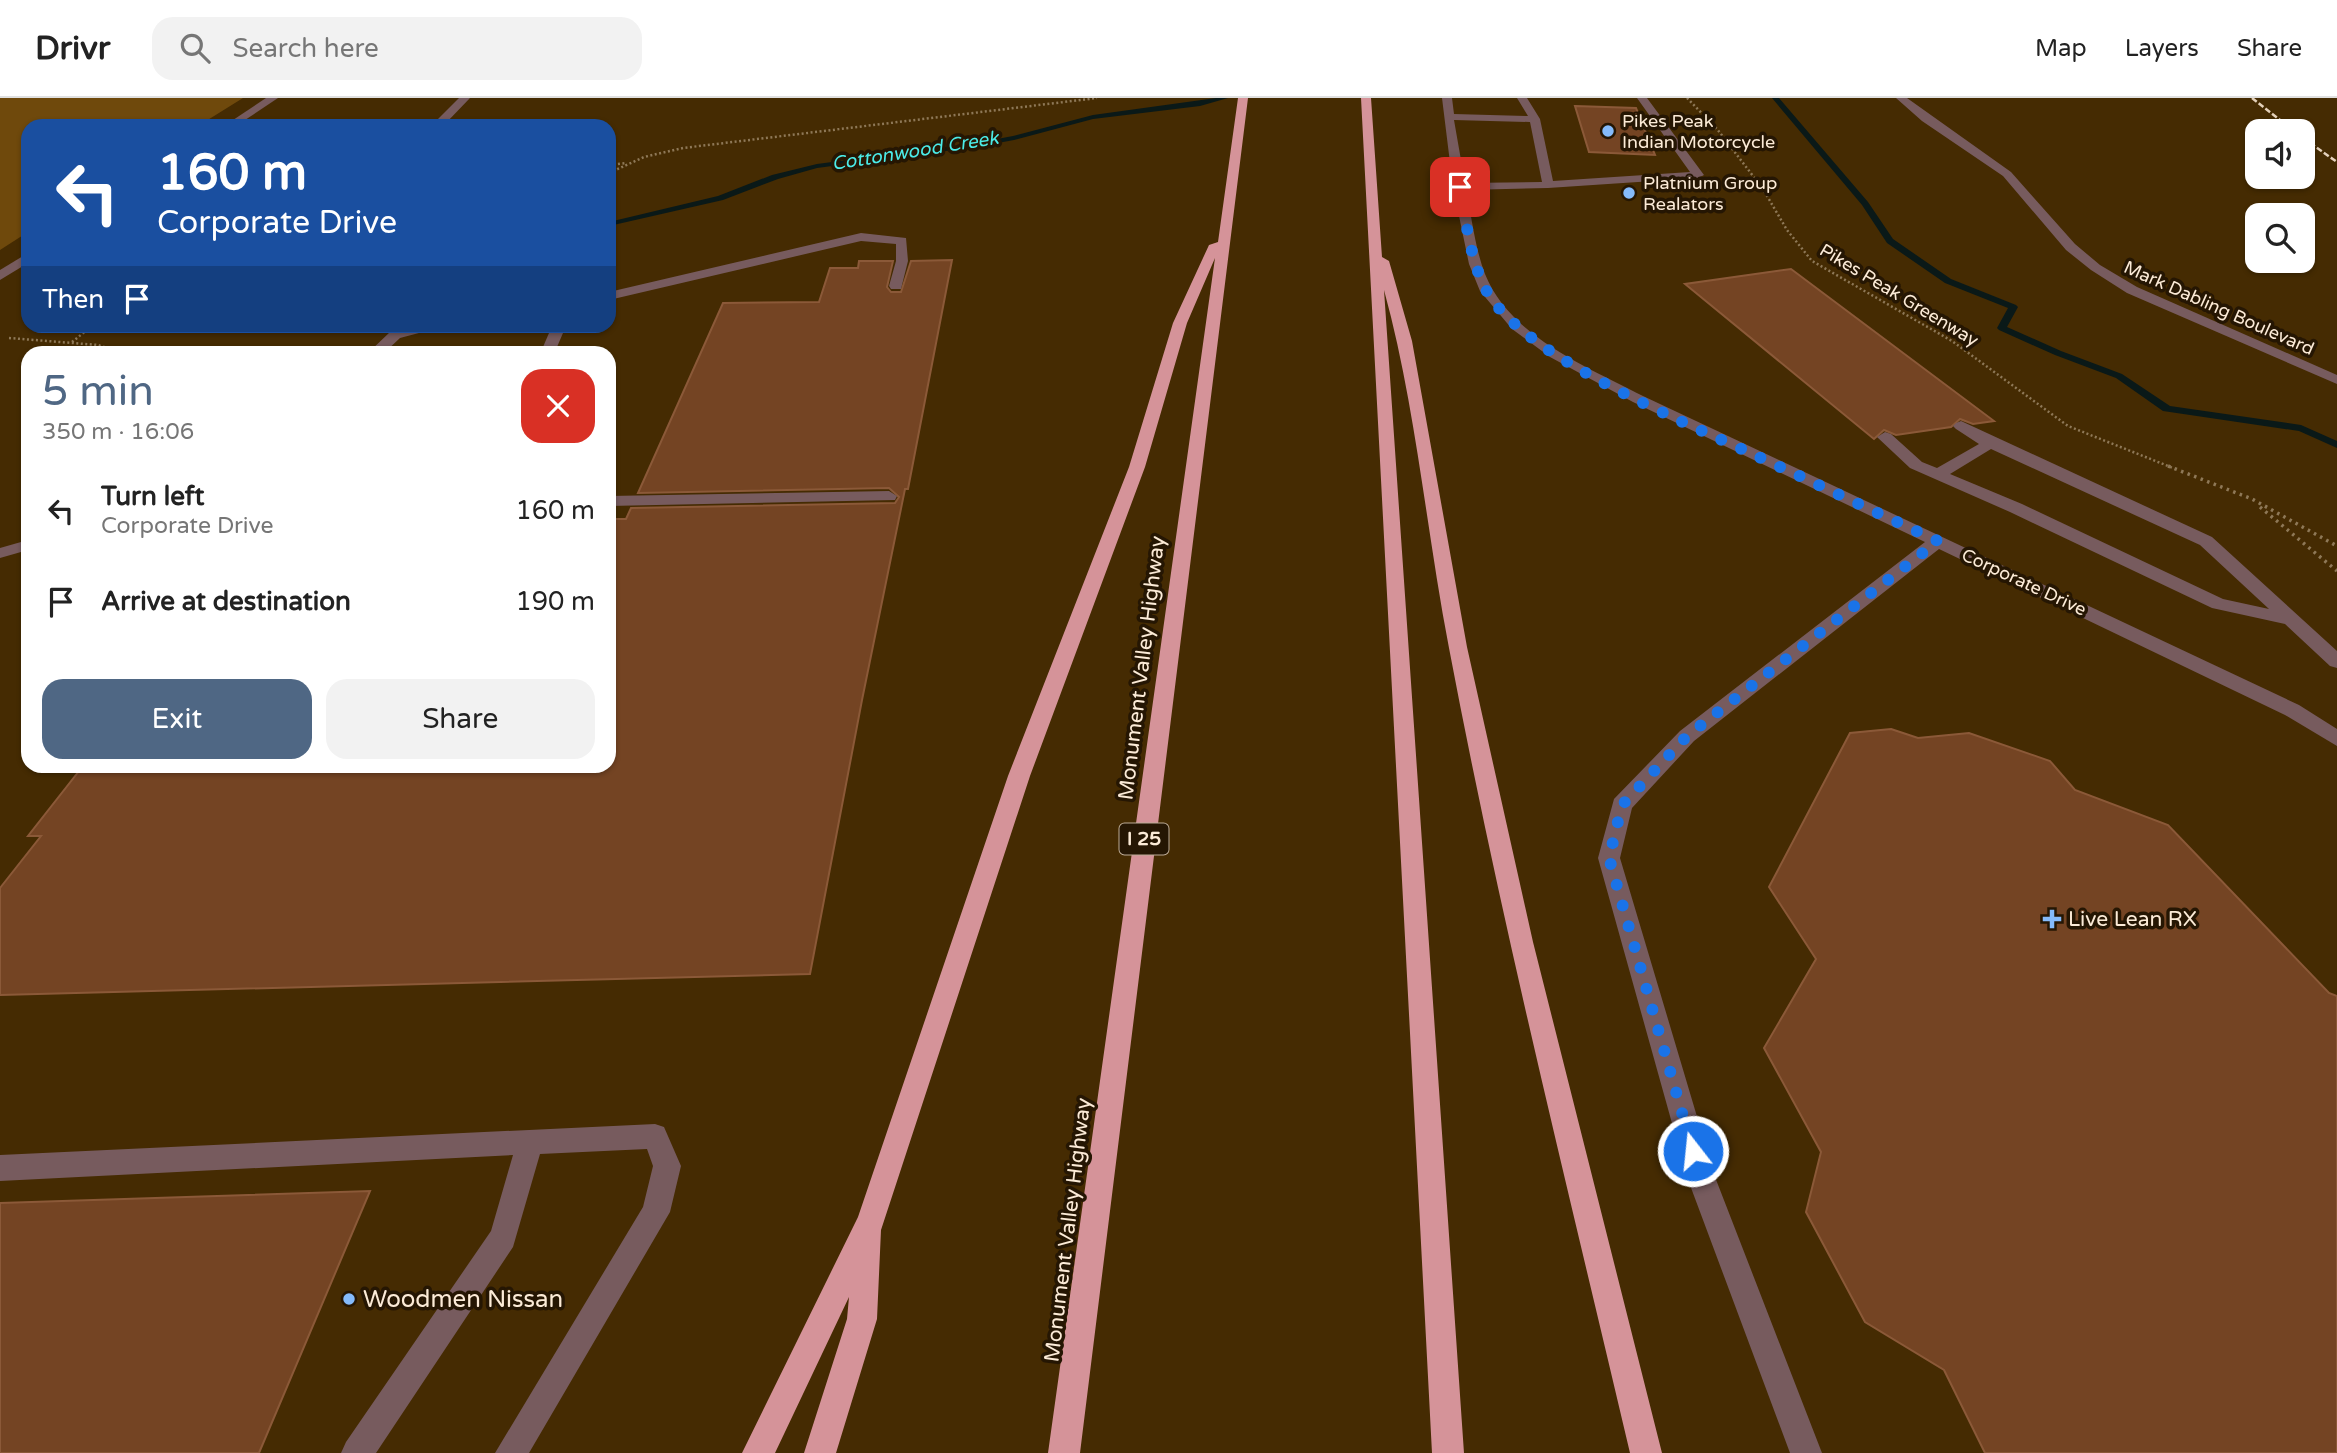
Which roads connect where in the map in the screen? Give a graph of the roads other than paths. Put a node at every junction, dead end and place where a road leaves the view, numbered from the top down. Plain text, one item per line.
1 (273, 98) edge
2 (465, 98) edge
3 (1243, 98) edge
4 (1366, 98) edge
5 (1447, 98) edge
6 (1522, 98) edge
7 (1642, 98) edge
8 (1901, 98) edge
9 (1448, 117) junction
10 (240, 119) edge
11 (444, 119) edge
12 (1535, 119) junction
13 (1548, 185) junction
14 (1460, 187) junction
15 (1372, 219) junction
16 (1225, 224) junction
17 (21, 262) edge
18 (0, 276) edge
19 (896, 286) dead end
20 (616, 294) edge
21 (403, 333) edge
22 (383, 346) edge
23 (2337, 380) edge
24 (1961, 426) dead end
25 (1885, 437) dead end
26 (1991, 443) junction
27 (1938, 474) junction
28 (890, 496) dead end
29 (616, 501) edge
30 (1938, 541) junction
31 (21, 547) edge
32 (0, 553) edge
33 (2291, 620) junction
34 (2337, 662) edge
35 (2337, 739) edge
36 (530, 1143) junction
37 (0, 1168) edge
38 (871, 1222) junction
39 (357, 1453) edge
40 (511, 1453) edge
41 (758, 1453) edge
42 (820, 1453) edge
43 (1064, 1453) edge
44 (1448, 1453) edge
45 (1646, 1453) edge
46 (1806, 1453) edge

1 - 10 street
2 - 11 street
3 - 16 highway, Monument Valley Highway / I 25
4 - 15 highway
5 - 9 street, Corporate Drive
6 - 12 street
7 - 13 street
8 - 23 street, Mark Dabling Boulevard
9 - 12 street
9 - 14 street, Corporate Drive
12 - 13 street
13 - 14 street
14 - 30 street, Corporate Drive
15 - 44 highway
15 - 45 highway
16 - 38 highway
16 - 43 highway, Monument Valley Highway / I 25
17 - 18 street
19 - 20 street
21 - 22 street
24 - 26 street
25 - 27 street
26 - 27 street
26 - 33 street
27 - 33 street
28 - 29 street
30 - 35 street, Corporate Drive
30 - 46 street
31 - 32 street
33 - 34 street
36 - 37 street
36 - 39 street
36 - 40 street
38 - 41 highway
38 - 42 highway

